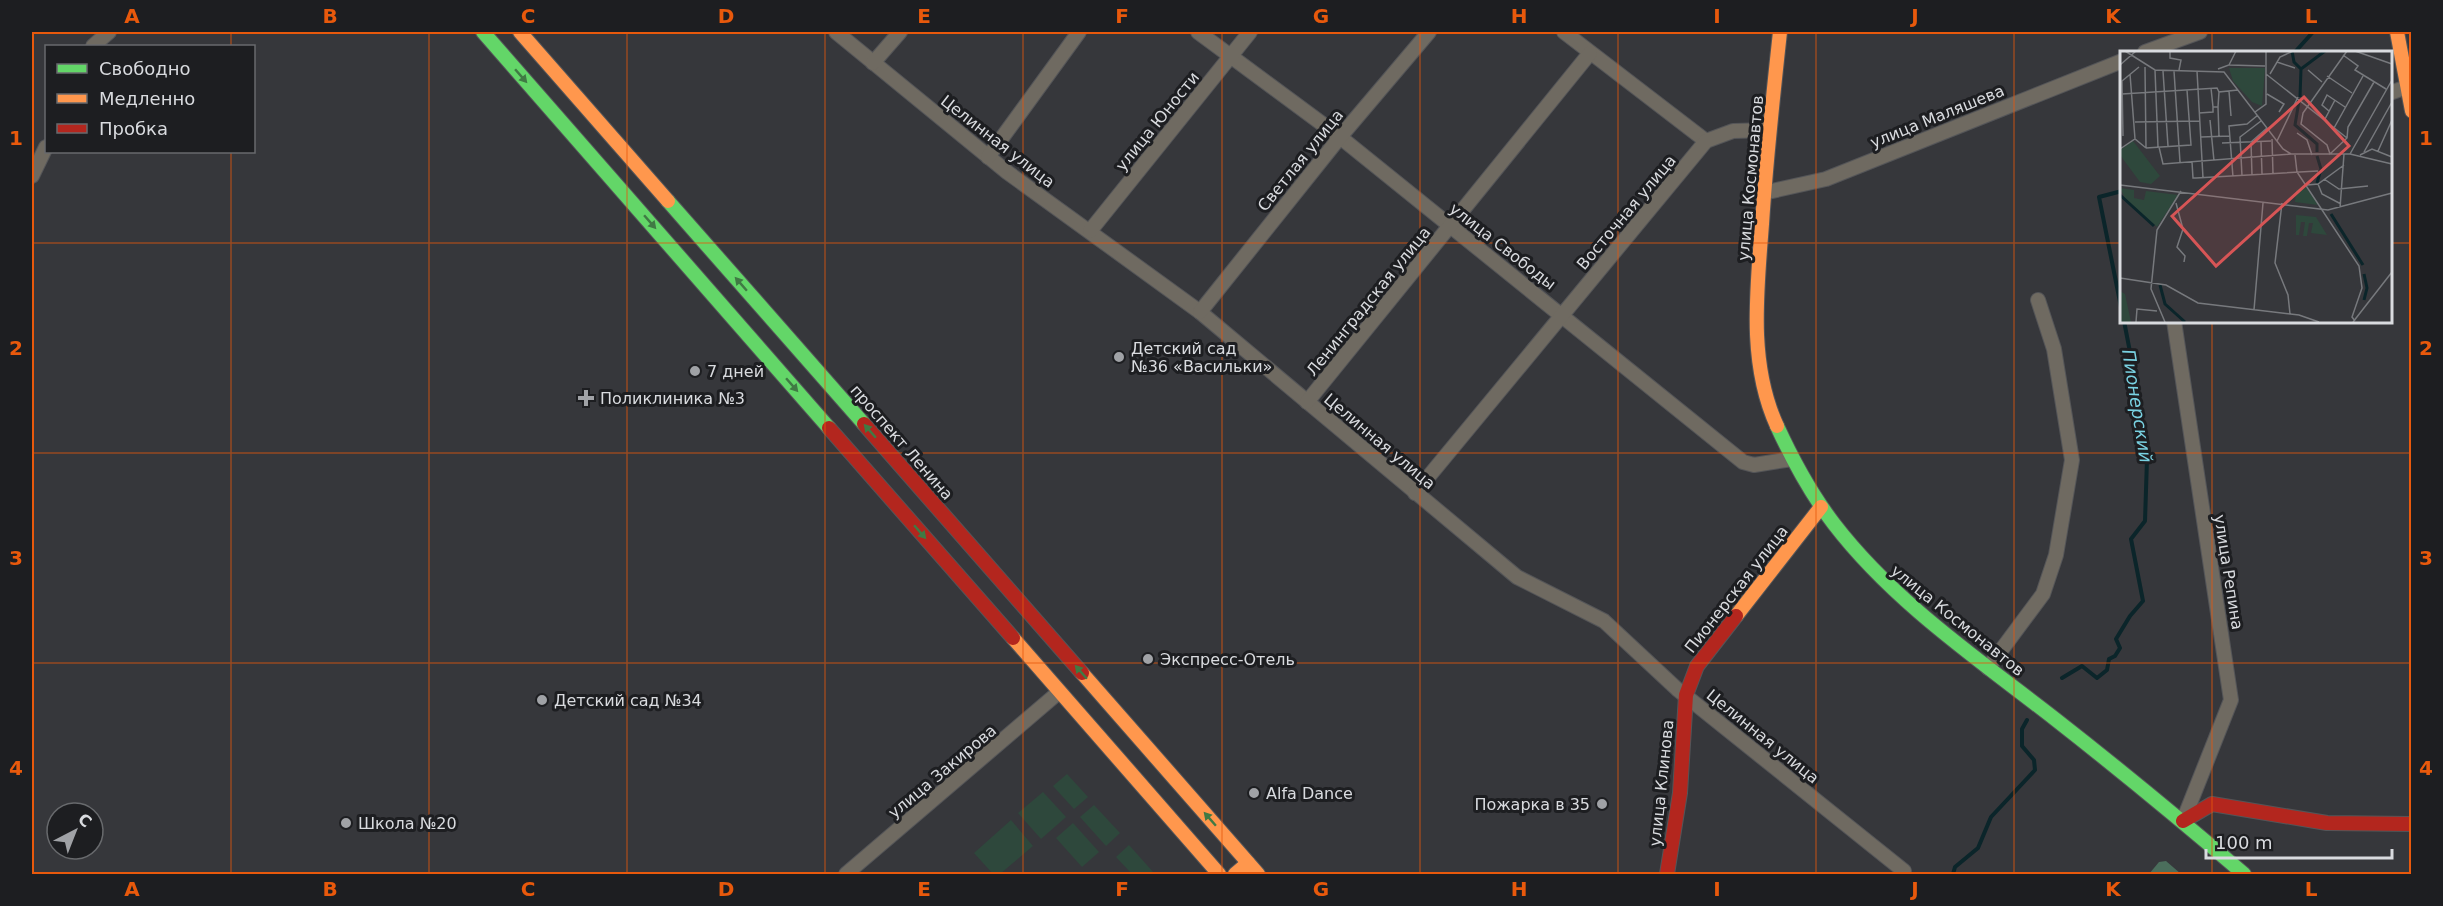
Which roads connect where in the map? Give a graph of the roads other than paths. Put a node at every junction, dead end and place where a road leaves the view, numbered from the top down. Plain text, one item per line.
1 (109, 32) edge
2 (483, 32) edge
3 (520, 32) edge
4 (836, 32) edge
5 (900, 32) edge
6 (1079, 32) edge
7 (1198, 32) edge
8 (1250, 32) edge
9 (1429, 32) edge
10 (1564, 32) edge
11 (1780, 32) edge
12 (2200, 32) edge
13 (2397, 32) edge
14 (94, 45) edge
15 (2148, 51) edge
16 (1590, 53) junction
17 (1230, 56) junction
18 (2120, 62) edge
19 (873, 63) junction
20 (2409, 86) edge
21 (2392, 93) edge
22 (2412, 111) edge
23 (1769, 130) junction
24 (1340, 136) junction
25 (1706, 141) junction
26 (45, 149) edge
27 (988, 157) junction
28 (32, 176) edge
29 (1763, 193) junction
30 (1450, 226) junction
31 (1090, 231) junction
32 (2038, 300) dead end
33 (1200, 312) junction
34 (1562, 314) junction
35 (2174, 322) edge
36 (1307, 402) junction
37 (1792, 459) junction
38 (882, 467) junction
39 (1415, 493) junction
40 (1821, 507) junction
41 (1988, 668) junction
42 (1059, 692) junction
43 (1686, 695) junction
44 (2182, 821) junction
45 (2412, 824) edge
46 (1248, 863) junction
47 (1904, 872) dead end
48 (846, 874) edge
49 (1219, 874) edge
50 (1235, 874) edge
51 (1258, 874) edge
52 (1667, 874) edge
53 (2244, 874) edge

1 - 14 street
2 -> 38 main road, проспект Ленина
38 -> 3 main road, проспект Ленина
4 - 19 street, Целинная улица
5 - 19 street
6 - 27 street
7 - 17 street, улица Свободы
8 - 17 street, улица Юности
9 - 24 street, Светлая улица
10 - 16 street
11 - 23 main road, улица Космонавтов
12 - 15 street
13 - 20 main road
16 - 25 street
16 - 30 street, Ленинградская улица
17 - 24 street, улица Свободы
17 - 31 street, улица Юности
18 - 29 street, улица Маляшева
19 - 27 street, Целинная улица
20 - 21 street
20 - 22 main road
23 - 25 street
23 - 29 main road, улица Космонавтов
24 - 30 street, улица Свободы
24 - 33 street, Светлая улица
25 - 34 street, Восточная улица
26 - 28 street
27 - 31 street, Целинная улица
29 - 37 main road, улица Космонавтов
30 - 34 street, улица Свободы
30 - 36 street, Ленинградская улица
31 - 33 street, Целинная улица
32 - 41 street
33 - 36 street, Целинная улица
34 - 37 street, улица Свободы
34 - 39 street, Восточная улица
35 - 44 street, улица Репина
36 - 39 street, Целинная улица
37 - 40 main road, улица Космонавтов
38 -> 42 main road, проспект Ленина
46 -> 38 main road, проспект Ленина
39 - 43 street, Целинная улица
40 - 41 main road, улица Космонавтов
40 - 43 main road, Пионерская улица
41 - 44 main road, улица Космонавтов
42 - 48 street, улица Закирова
42 - 49 main road, проспект Ленина
43 - 47 street, Целинная улица
43 - 52 main road, улица Клинова
44 - 45 main road
44 - 53 main road, улица Космонавтов
46 - 50 main road
46 - 51 main road, проспект Ленина

